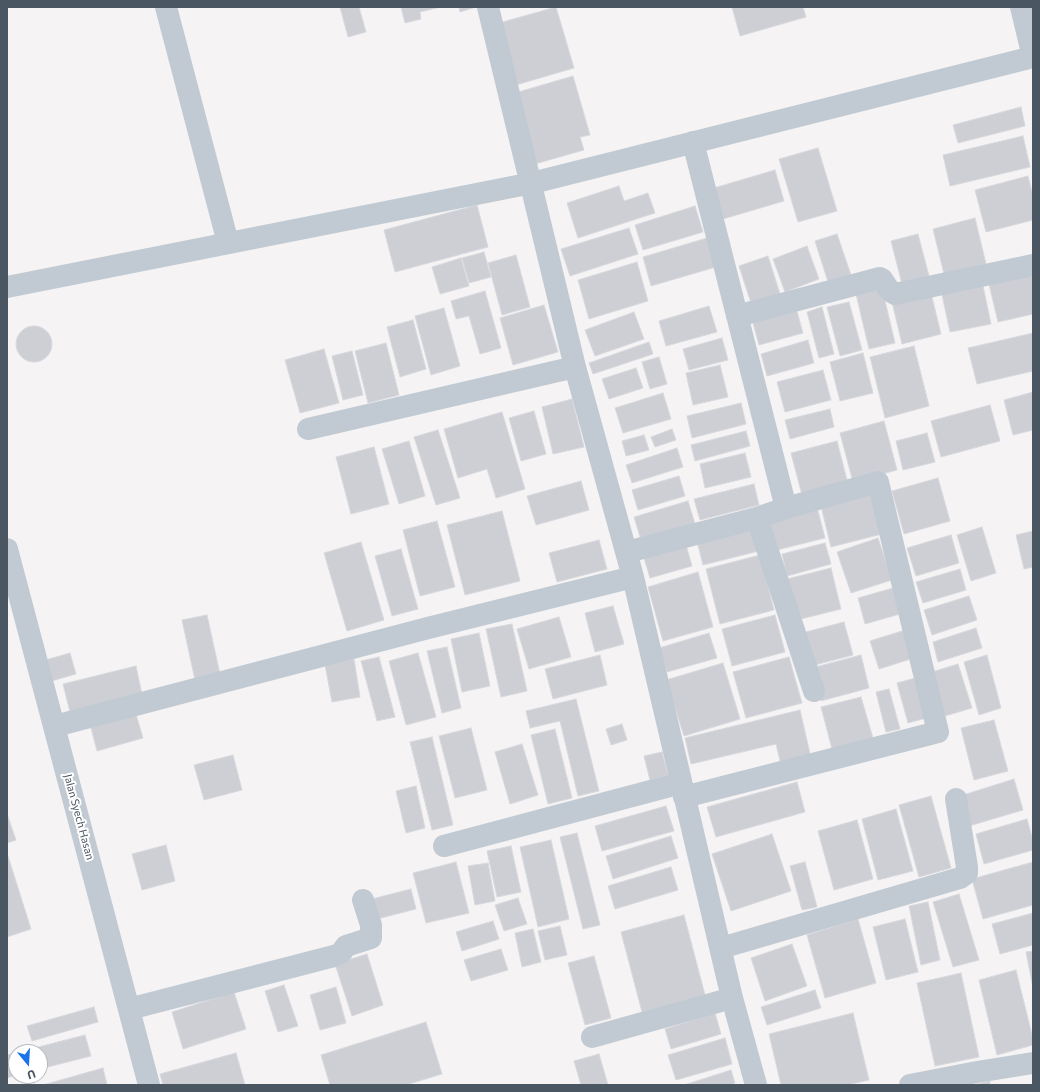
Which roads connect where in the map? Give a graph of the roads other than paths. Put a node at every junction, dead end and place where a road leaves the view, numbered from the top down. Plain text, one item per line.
1 (166, 7) edge
2 (488, 7) edge
3 (1021, 7) edge
4 (1033, 57) edge
5 (693, 142) junction
6 (532, 183) junction
7 (228, 244) junction
8 (1033, 266) edge
9 (7, 287) edge
10 (737, 316) junction
11 (575, 367) junction
12 (308, 430) dead end
13 (786, 508) junction
14 (757, 518) junction
15 (7, 548) edge
16 (627, 552) junction
17 (633, 577) junction
18 (814, 691) dead end
19 (55, 726) junction
20 (682, 790) junction
21 (956, 799) dead end
22 (444, 846) dead end
23 (363, 900) dead end
24 (721, 948) junction
25 (732, 998) junction
26 (129, 1009) junction
27 (592, 1037) dead end
28 (1033, 1063) edge
29 (149, 1085) edge
30 (756, 1085) edge
31 (910, 1085) edge

1 - 7 street
2 - 6 street
3 - 4 street
4 - 5 street
5 - 6 street
5 - 10 street
6 - 7 street
6 - 11 street
7 - 9 street
8 - 10 street
10 - 13 street
11 - 12 street
11 - 16 street
13 - 14 street
13 - 20 street
14 - 16 street
14 - 18 street
15 - 19 street, Jalan Syech Hasan
16 - 17 street
17 - 19 street
17 - 20 street
19 - 26 street, Jalan Syech Hasan
20 - 22 street
20 - 24 street
21 - 24 street
23 - 26 street
24 - 25 street
25 - 27 street
25 - 30 street
26 - 29 street, Jalan Syech Hasan
28 - 31 street

